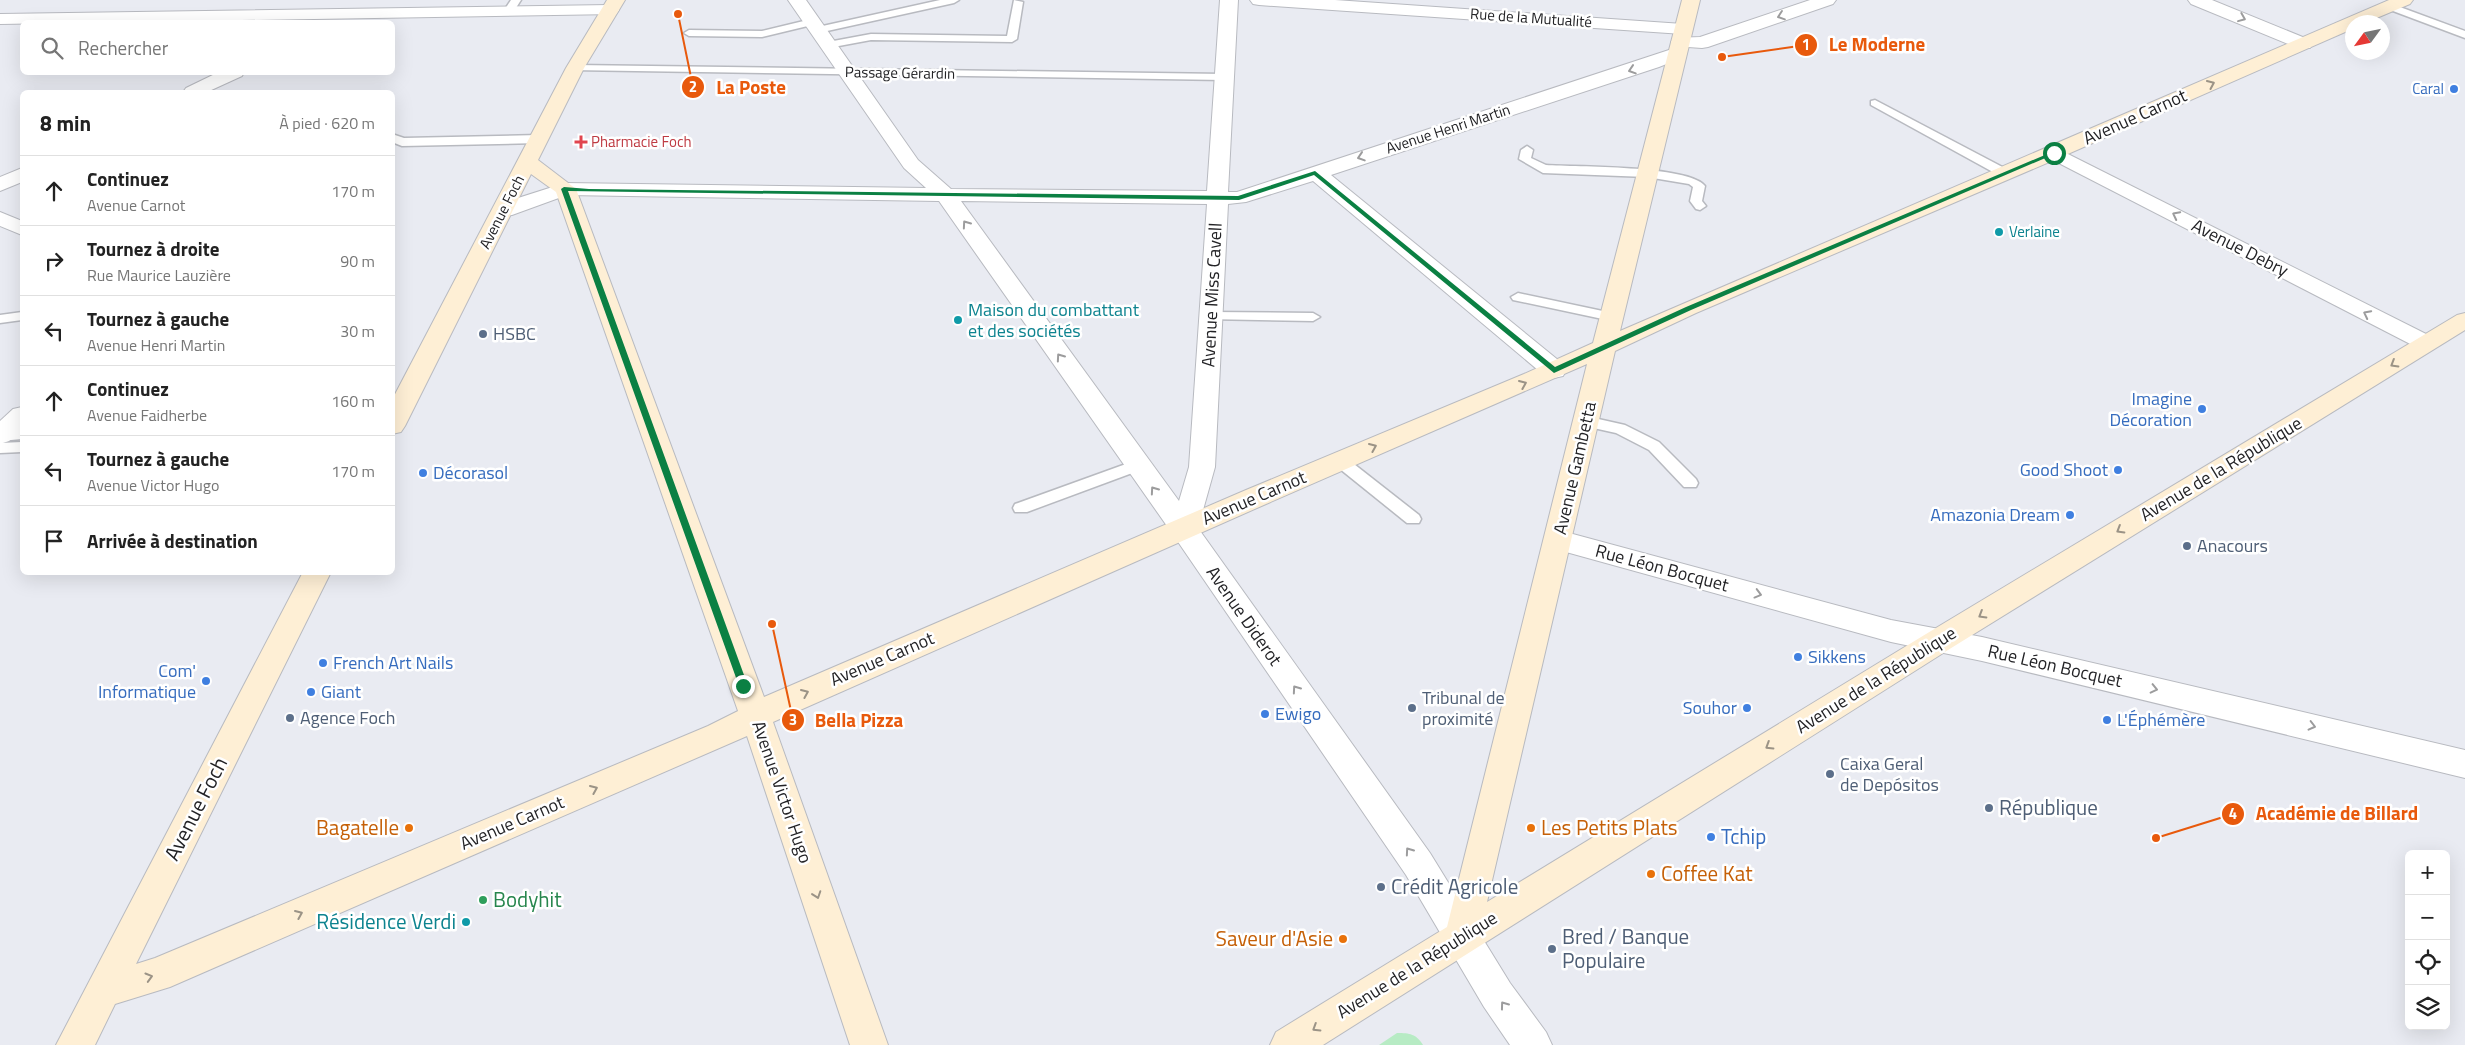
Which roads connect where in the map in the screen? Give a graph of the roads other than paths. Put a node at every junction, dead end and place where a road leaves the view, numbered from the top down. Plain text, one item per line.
1 (370, 0) edge
2 (797, 0) edge
3 (954, 0) edge
4 (1229, 0) edge
5 (1259, 0) edge
6 (1691, 0) edge
7 (1827, 0) edge
8 (2197, 0) edge
9 (1018, 2) dead end
10 (2397, 3) edge
11 (613, 5) edge
12 (512, 6) edge
13 (0, 19) edge
14 (346, 19) edge
15 (819, 32) junction
16 (689, 33) dead end
17 (2465, 35) edge
18 (1680, 41) junction
19 (2304, 44) junction
20 (576, 68) junction
21 (847, 72) junction
22 (229, 75) edge
23 (1224, 77) junction
24 (197, 90) edge
25 (1875, 103) dead end
26 (395, 138) edge
27 (539, 139) junction
28 (1527, 150) dead end
29 (2054, 153) junction
30 (528, 162) junction
31 (1315, 172) junction
32 (1647, 173) junction
33 (2006, 174) junction
34 (20, 175) edge
35 (0, 185) edge
36 (564, 189) junction
37 (944, 194) junction
38 (1217, 199) junction
39 (1700, 206) dead end
40 (504, 210) junction
41 (0, 218) edge
42 (20, 229) edge
43 (1518, 297) dead end
44 (20, 316) edge
45 (1210, 316) junction
46 (1313, 317) dead end
47 (1612, 317) junction
48 (0, 319) edge
49 (2465, 320) edge
50 (2426, 344) junction
51 (1604, 347) junction
52 (1554, 370) junction
53 (20, 417) edge
54 (395, 420) edge
55 (1585, 421) junction
56 (20, 434) edge
57 (0, 435) edge
58 (20, 447) edge
59 (0, 448) edge
60 (1340, 461) junction
61 (1137, 465) junction
62 (1690, 483) dead end
63 (1021, 508) dead end
64 (1413, 519) dead end
65 (1184, 529) junction
66 (1558, 540) junction
67 (315, 575) edge
68 (1937, 642) junction
69 (756, 717) junction
70 (2465, 764) edge
71 (1462, 938) junction
72 (102, 990) junction
73 (75, 1045) edge
74 (869, 1045) edge
75 (1289, 1045) edge
76 (1533, 1045) edge

1 - 14 street
2 - 15 street, Avenue Diderot
3 - 15 lane
4 - 23 street, Avenue Miss Cavell
5 - 18 street, Rue de la Mutualité
6 - 18 street, Avenue Gambetta
7 -> 18 street, Avenue Henri Martin
8 -> 19 street
9 - 15 lane
10 - 17 lane
10 - 19 street, Avenue Carnot
11 - 12 street
11 - 20 street, Avenue Foch
12 - 14 street
13 - 14 street
15 - 16 lane
15 - 21 street, Avenue Diderot
18 -> 31 street, Avenue Henri Martin
18 - 32 street, Avenue Gambetta
29 -> 19 street, Avenue Carnot
20 - 21 lane, Passage Gérardin
20 - 27 street, Avenue Foch
21 - 23 lane, Passage Gérardin
21 - 37 street, Avenue Diderot
22 - 24 street
23 - 38 street, Avenue Miss Cavell
25 - 33 lane
26 - 27 lane
27 - 30 street, Avenue Foch
28 - 32 lane
29 - 33 street, Avenue Carnot
50 -> 29 street, Avenue Debry
30 - 36 street
30 - 40 street, Avenue Foch
31 - 38 street, Avenue Henri Martin
31 - 52 street
32 - 39 lane
32 - 47 street, Avenue Gambetta
33 - 51 street, Avenue Carnot
34 - 35 street
36 - 37 street, Avenue Henri Martin
36 - 40 street
36 - 69 street, Avenue Victor Hugo
37 - 38 street, Avenue Henri Martin
61 -> 37 street, Avenue Diderot
38 - 45 street, Avenue Miss Cavell
40 - 54 street, Avenue Foch
41 - 42 street
43 - 47 lane
44 - 48 lane
45 - 46 lane
45 - 65 street, Avenue Miss Cavell
47 - 51 street, Avenue Gambetta
49 - 50 street, Avenue de la République
50 -> 68 street, Avenue de la République
51 - 52 street, Avenue Carnot
51 - 55 street, Avenue Gambetta
60 -> 52 street, Avenue Carnot
53 - 57 street
55 - 62 lane
55 - 66 street, Avenue Gambetta
56 - 57 lane
58 - 59 lane
60 - 64 lane
60 - 65 street, Avenue Carnot
61 - 63 lane
65 -> 61 street, Avenue Diderot
69 -> 65 street, Avenue Carnot
71 -> 65 street, Avenue Diderot
66 -> 68 street, Rue Léon Bocquet
66 - 71 street, Avenue Gambetta
67 - 72 street, Avenue Foch
68 -> 70 street, Rue Léon Bocquet
68 -> 71 street, Avenue de la République
72 -> 69 street, Avenue Carnot
69 -> 74 street, Avenue Victor Hugo
71 -> 75 street, Avenue de la République
76 -> 71 street, Avenue Diderot
72 - 73 street, Avenue Foch

